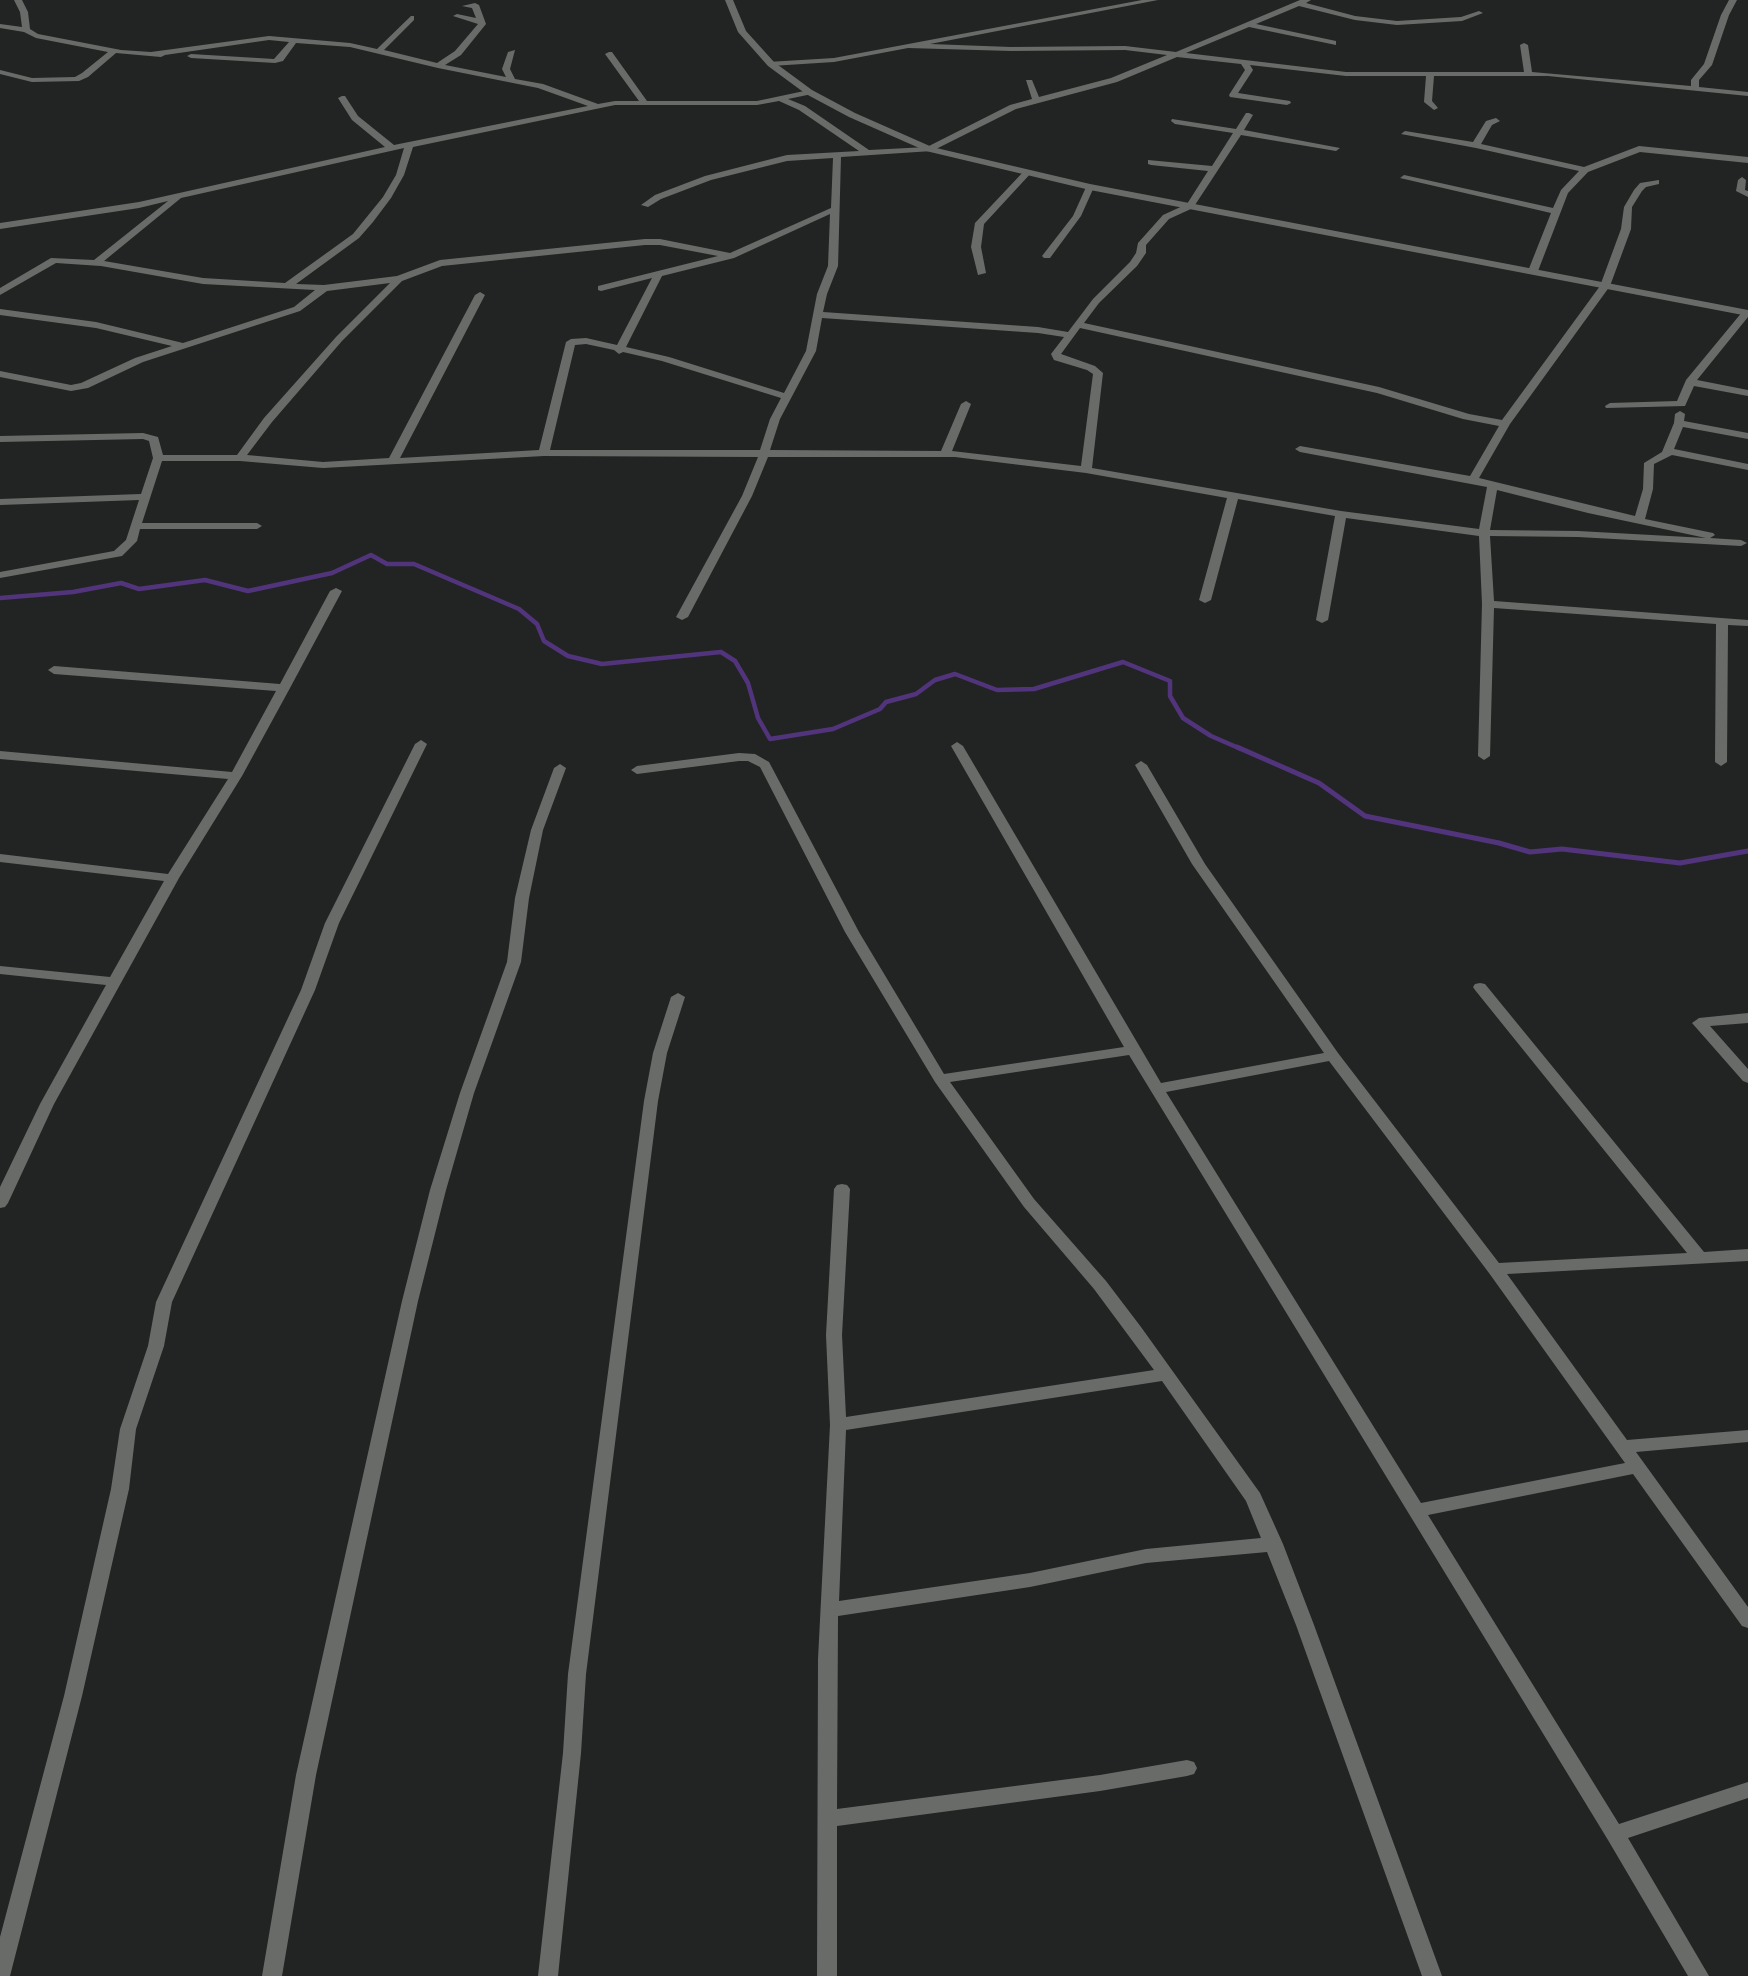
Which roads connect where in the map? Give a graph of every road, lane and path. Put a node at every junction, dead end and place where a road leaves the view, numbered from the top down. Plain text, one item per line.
1 (18, 0) edge
2 (729, 0) edge
3 (1154, 0) edge
4 (1733, 0) edge
5 (1303, 2) edge
6 (466, 6) dead end
7 (1479, 13) dead end
8 (457, 16) dead end
9 (411, 18) dead end
10 (481, 22) junction
11 (1250, 25) junction
12 (0, 26) edge
13 (26, 30) junction
14 (295, 39) junction
15 (1333, 43) dead end
16 (1524, 45) dead end
17 (907, 46) junction
18 (114, 51) junction
19 (379, 51) junction
20 (512, 52) dead end
21 (152, 54) junction
22 (609, 54) dead end
23 (1178, 54) junction
24 (1244, 63) junction
25 (771, 64) junction
26 (438, 66) junction
27 (0, 72) edge
28 (1430, 74) junction
29 (1528, 74) junction
30 (512, 80) junction
31 (1029, 82) dead end
32 (1695, 88) junction
33 (809, 92) junction
34 (1748, 94) edge
35 (342, 98) dead end
36 (782, 99) junction
37 (1036, 99) junction
38 (645, 103) junction
39 (1287, 103) dead end
40 (598, 107) junction
41 (1434, 108) dead end
42 (1249, 115) dead end
43 (1175, 121) dead end
44 (1496, 121) dead end
45 (1238, 129) junction
46 (1405, 134) dead end
47 (409, 145) junction
48 (1476, 145) junction
49 (1336, 148) dead end
50 (393, 149) junction
51 (929, 149) junction
52 (869, 154) junction
53 (837, 156) junction
54 (1748, 160) edge
55 (1151, 162) dead end
56 (1214, 169) junction
57 (1585, 170) junction
58 (1028, 172) junction
59 (1404, 177) dead end
60 (1742, 180) dead end
61 (1656, 182) dead end
62 (1090, 187) junction
63 (1748, 194) edge
64 (178, 197) junction
65 (645, 205) dead end
66 (1190, 206) junction
67 (835, 209) junction
68 (1556, 211) junction
69 (0, 226) edge
70 (731, 256) junction
71 (1047, 257) dead end
72 (96, 262) junction
73 (1533, 271) junction
74 (981, 272) dead end
75 (659, 273) junction
76 (399, 279) junction
77 (288, 285) junction
78 (1605, 286) junction
79 (324, 288) junction
80 (601, 289) dead end
81 (0, 292) edge
82 (480, 295) dead end
83 (0, 312) edge
84 (1747, 313) edge
85 (819, 315) junction
86 (1078, 325) junction
87 (1069, 335) junction
88 (184, 346) junction
89 (619, 351) junction
90 (0, 374) edge
91 (1690, 382) junction
92 (1748, 393) edge
93 (787, 397) junction
94 (966, 404) dead end
95 (1681, 404) junction
96 (1610, 405) dead end
97 (1678, 423) junction
98 (1505, 424) junction
99 (1748, 436) edge
100 (0, 439) edge
101 (1300, 449) dead end
102 (1668, 451) junction
103 (544, 453) junction
104 (763, 453) junction
105 (944, 454) junction
106 (158, 458) junction
107 (240, 458) junction
108 (392, 462) junction
109 (1748, 467) edge
110 (1086, 470) junction
111 (1473, 480) junction
112 (1492, 487) junction
113 (1233, 496) junction
114 (145, 497) junction
115 (0, 502) edge
116 (1341, 514) junction
117 (1639, 521) junction
118 (136, 526) junction
119 (257, 526) dead end
120 (1484, 533) junction
121 (1744, 543) edge
122 (0, 575) edge
123 (336, 592) dead end
124 (1205, 600) dead end
125 (1488, 604) junction
126 (682, 617) dead end
127 (1322, 620) dead end
128 (1722, 621) junction
129 (1748, 623) edge
130 (54, 670) dead end
131 (284, 688) junction
132 (421, 744) dead end
133 (957, 746) dead end
134 (0, 755) edge
135 (1484, 756) dead end
136 (1721, 762) dead end
137 (1141, 765) dead end
138 (560, 768) dead end
139 (637, 770) dead end
140 (236, 776) junction
141 (0, 858) edge
142 (172, 878) junction
143 (0, 970) edge
144 (115, 982) junction
145 (1480, 986) dead end
146 (678, 997) dead end
147 (1748, 1018) edge
148 (1133, 1051) junction
149 (1333, 1056) junction
150 (1748, 1078) edge
151 (940, 1079) junction
152 (1156, 1089) junction
153 (842, 1189) dead end
154 (0, 1203) edge
155 (1748, 1255) edge
156 (1700, 1258) junction
157 (1495, 1269) junction
158 (1164, 1375) junction
159 (838, 1425) junction
160 (1748, 1436) edge
161 (1623, 1447) junction
162 (1636, 1467) junction
163 (1416, 1511) junction
164 (1274, 1545) junction
165 (830, 1610) junction
166 (1748, 1621) edge
167 (1188, 1768) dead end
168 (1748, 1790) edge
169 (827, 1819) junction
170 (1615, 1834) junction
171 (0, 1976) edge
172 (272, 1976) edge
173 (548, 1976) edge
174 (827, 1976) edge
175 (1432, 1976) edge
176 (1699, 1976) edge

1 - 13 street
2 - 25 street
3 - 17 street
4 - 32 street
5 - 7 street
5 - 11 street
6 - 10 street
8 - 10 street
9 - 19 street
10 - 26 street
11 - 15 street
11 - 23 street
12 - 13 street
13 - 18 street
14 - 19 street
14 - 21 street
14 - 21 street
16 - 29 street
17 - 23 street
17 - 25 street
18 - 21 street
18 - 27 street
19 - 26 street
20 - 30 street
22 - 38 street
23 - 24 street
23 - 37 street
24 - 28 street
24 - 39 street
25 - 33 street
26 - 30 street
28 - 29 street
28 - 41 street
29 - 32 street
30 - 40 street
31 - 37 street
32 - 34 street
33 - 36 street
33 - 51 street
35 - 50 street
36 - 38 street
36 - 52 street
37 - 51 street
38 - 40 street
40 - 47 street
42 - 45 street
43 - 45 street
44 - 48 street
45 - 49 street
45 - 56 street
46 - 48 street
47 - 50 street
47 - 77 street
48 - 57 street
50 - 64 street
51 - 52 street
51 - 58 street
52 - 53 street
53 - 65 street
53 - 67 street
54 - 57 street
55 - 56 street
56 - 66 street
57 - 68 street
58 - 62 street
58 - 74 street
59 - 68 street
60 - 63 street
61 - 78 street
62 - 66 street
62 - 71 street
64 - 69 street
64 - 72 street
66 - 73 street
66 - 86 street
67 - 70 street
67 - 85 street
68 - 73 street
70 - 75 street
70 - 76 street
72 - 77 street
72 - 81 street
73 - 78 street
75 - 80 street
75 - 89 street
76 - 79 street
76 - 107 street
77 - 79 street
78 - 84 street
78 - 98 street
79 - 88 street
82 - 108 street
83 - 88 street
84 - 91 street
85 - 87 street
85 - 93 street
86 - 87 street
86 - 98 street
87 - 110 street
88 - 90 street
89 - 93 street
89 - 103 street
91 - 92 street
91 - 95 street
93 - 104 street
94 - 105 street
95 - 96 street
95 - 97 street
97 - 99 street
97 - 102 street
98 - 111 street
100 - 106 street
101 - 111 street
102 - 109 street
102 - 117 street
103 - 104 street
103 - 108 street
104 - 105 street
104 - 126 street
105 - 110 street
106 - 107 street
106 - 114 street
107 - 108 street
110 - 113 street
111 - 112 street
112 - 117 street
112 - 120 street
113 - 116 street
113 - 124 street
114 - 115 street
114 - 118 street
116 - 120 street
116 - 127 street
117 - 121 street
118 - 119 street
118 - 122 street
120 - 121 street
120 - 125 street
123 - 131 street
125 - 128 street
125 - 135 street
128 - 129 street
128 - 136 street
130 - 131 street
131 - 140 street
132 - 171 street
133 - 148 street
134 - 140 street
137 - 149 street
138 - 172 street
139 - 151 street
140 - 142 street
141 - 142 street
142 - 144 street
143 - 144 street
144 - 154 street
145 - 156 street
146 - 173 street
147 - 150 street
148 - 151 street
148 - 152 street
149 - 152 street
149 - 157 street
151 - 158 street
152 - 163 street
153 - 159 street
155 - 156 street
156 - 157 street
157 - 161 street
158 - 159 street
158 - 164 street
159 - 165 street
160 - 161 street
161 - 162 street
162 - 163 street
162 - 166 street
163 - 170 street
164 - 165 street
164 - 175 street
165 - 169 street
167 - 169 street
168 - 170 street
169 - 174 street
170 - 176 street

